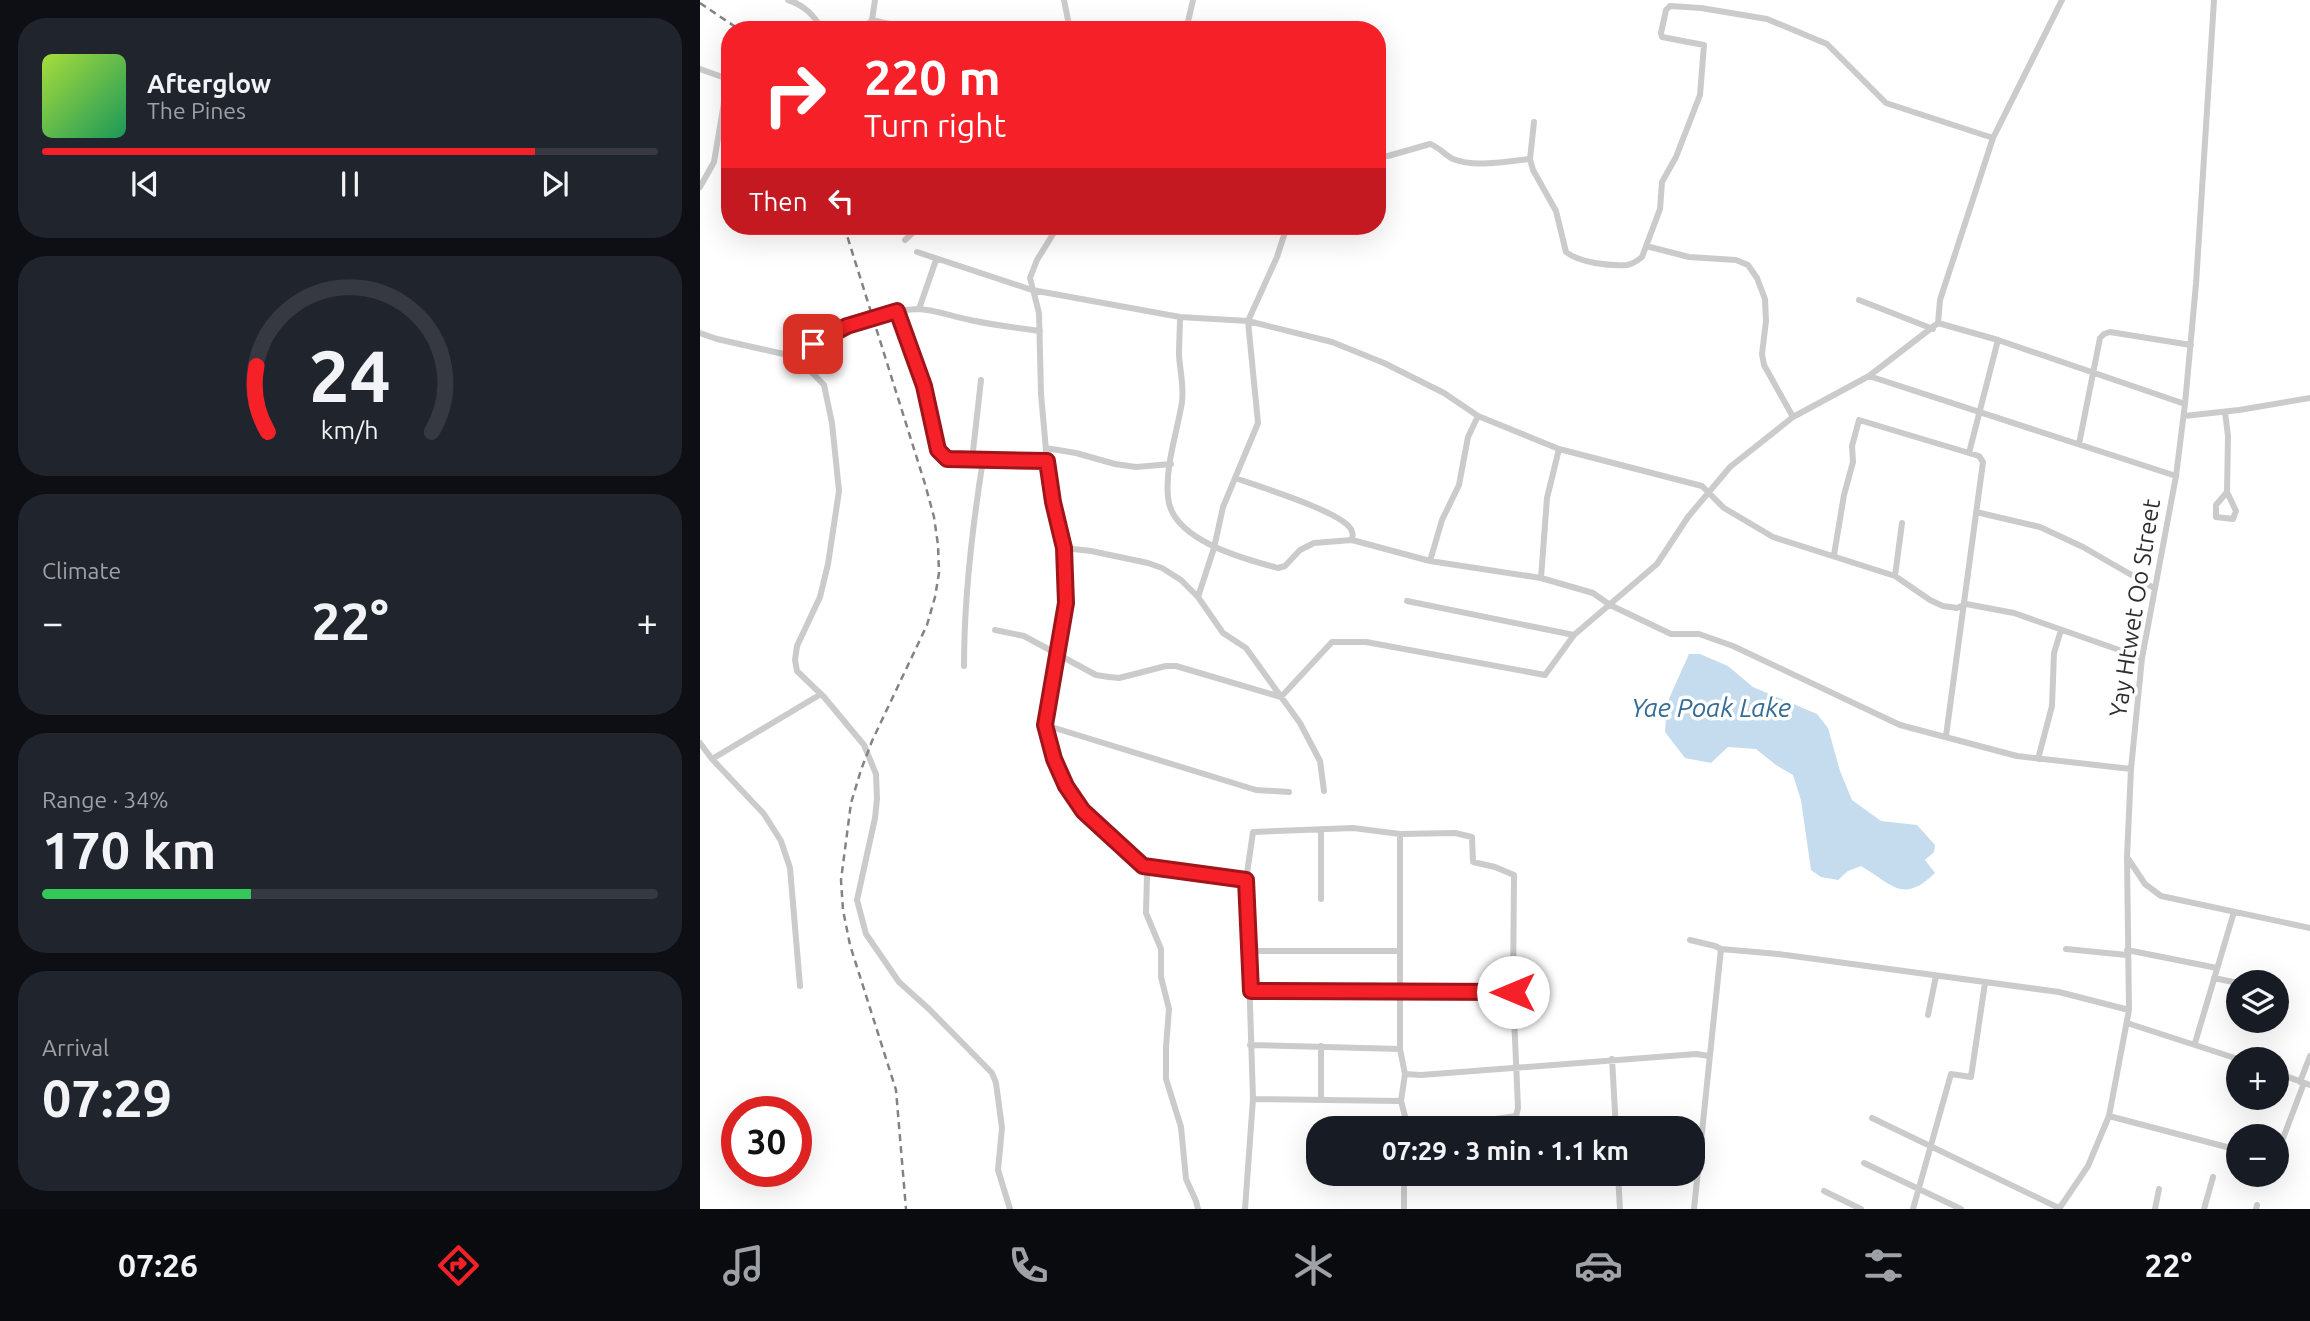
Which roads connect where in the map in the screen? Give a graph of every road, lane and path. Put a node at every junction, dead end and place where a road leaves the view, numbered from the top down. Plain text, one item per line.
1 (788, 0) edge
2 (875, 0) edge
3 (1064, 0) edge
4 (1193, 0) edge
5 (1702, 0) edge
6 (2062, 0) edge
7 (2214, 0) edge
8 (1701, 8) junction
9 (872, 20) joint
10 (818, 21) edge
11 (876, 21) edge
12 (1068, 21) edge
13 (1188, 21) edge
14 (700, 69) edge
15 (721, 76) edge
16 (721, 120) edge
17 (1534, 122) dead end
18 (1993, 138) junction
19 (1386, 156) edge
20 (1530, 159) junction
21 (700, 187) edge
22 (910, 235) edge
23 (1052, 235) edge
24 (1284, 235) edge
25 (905, 240) dead end
26 (1646, 246) junction
27 (917, 252) dead end
28 (936, 260) junction
29 (1032, 290) junction
30 (1859, 300) dead end
31 (919, 309) junction
32 (897, 311) junction
33 (1180, 317) junction
34 (1248, 321) junction
35 (1936, 326) junction
36 (1040, 331) junction
37 (700, 333) edge
38 (1998, 340) junction
39 (2190, 345) junction
40 (797, 357) junction
41 (2094, 373) junction
42 (1869, 376) junction
43 (981, 380) dead end
44 (2310, 398) edge
45 (2185, 404) junction
46 (2225, 412) junction
47 (1979, 413) junction
48 (1478, 416) junction
49 (1793, 416) junction
50 (2184, 416) junction
51 (2079, 444) junction
52 (1046, 448) junction
53 (1559, 449) junction
54 (1969, 453) junction
55 (972, 460) junction
56 (983, 460) junction
57 (1047, 461) junction
58 (1171, 464) junction
59 (2176, 476) junction
60 (1235, 478) junction
61 (2227, 492) dead end
62 (1708, 494) junction
63 (1976, 512) junction
64 (1902, 523) dead end
65 (1352, 540) junction
66 (1064, 548) junction
67 (1214, 548) junction
68 (1834, 555) junction
69 (1430, 561) junction
70 (1895, 576) junction
71 (1541, 578) junction
72 (2154, 588) junction
73 (1198, 597) junction
74 (1407, 601) dead end
75 (1966, 604) junction
76 (1610, 605) junction
77 (995, 630) dead end
78 (2061, 630) junction
79 (1574, 635) junction
80 (1058, 654) junction
81 (2142, 658) junction
82 (964, 666) dead end
83 (821, 694) junction
84 (1280, 697) junction
85 (1045, 725) junction
86 (1946, 736) junction
87 (700, 743) edge
88 (712, 759) junction
89 (2038, 759) junction
90 (2131, 769) junction
91 (1324, 791) dead end
92 (1289, 792) dead end
93 (1321, 831) junction
94 (1400, 834) junction
95 (2127, 857) junction
96 (1143, 866) junction
97 (1246, 880) junction
98 (1321, 899) dead end
99 (2234, 912) junction
100 (2310, 928) edge
101 (1690, 940) dead end
102 (1721, 949) junction
103 (2066, 949) dead end
104 (1249, 951) junction
105 (1400, 951) junction
106 (2127, 952) junction
107 (2217, 968) junction
108 (1937, 976) junction
109 (2214, 978) junction
110 (2226, 981) edge
111 (1985, 983) junction
112 (800, 986) dead end
113 (1251, 991) junction
114 (1513, 992) junction
115 (1401, 993) junction
116 (2129, 1010) junction
117 (1928, 1015) dead end
118 (2127, 1023) junction
119 (2195, 1043) junction
120 (1250, 1045) junction
121 (1321, 1046) junction
122 (1399, 1049) junction
123 (2226, 1055) edge
124 (1709, 1056) junction
125 (2310, 1056) edge
126 (1612, 1059) junction
127 (1517, 1067) junction
128 (1405, 1074) junction
129 (2305, 1083) edge
130 (1253, 1099) junction
131 (1321, 1100) junction
132 (1401, 1101) junction
133 (1405, 1116) edge
134 (1516, 1116) edge
135 (1615, 1116) edge
136 (2109, 1116) junction
137 (1872, 1118) dead end
138 (2289, 1124) edge
139 (1931, 1147) junction
140 (2226, 1147) edge
141 (1864, 1163) dead end
142 (2213, 1177) dead end
143 (1404, 1186) edge
144 (1619, 1186) edge
145 (1919, 1189) junction
146 (2159, 1189) dead end
147 (1824, 1191) dead end
148 (1010, 1209) edge
149 (1198, 1209) edge
150 (1245, 1209) edge
151 (1404, 1209) edge
152 (1620, 1209) edge
153 (1694, 1209) edge
154 (1861, 1209) edge
155 (1913, 1209) edge
156 (1962, 1209) edge
157 (2059, 1209) edge
158 (2155, 1209) edge
159 (2204, 1209) edge

1 - 10 street
2 - 9 street
3 - 12 street
4 - 13 street
5 - 8 street
6 - 18 street
7 - 39 street, Yay Htwet Oo Street
8 - 18 street
8 - 26 street
9 - 11 street
14 - 15 street
16 - 21 street
17 - 20 street
18 - 35 street
19 - 20 street
20 - 26 street
22 - 25 street
23 - 29 street
24 - 34 street
26 - 49 street
27 - 28 street
28 - 29 street
28 - 31 street
29 - 33 street
29 - 36 street
30 - 35 street
31 - 32 street
31 - 36 street
32 - 40 street
32 - 55 street
33 - 34 street
33 - 58 street
34 - 48 street
34 - 60 street
35 - 38 street
35 - 42 street
36 - 52 street
37 - 40 street
38 - 41 street
38 - 47 street
39 - 41 street
39 - 45 street, Yay Htwet Oo Street
40 - 83 street
41 - 45 street
41 - 51 street
42 - 47 street
42 - 49 street
43 - 55 street
44 - 46 street
45 - 50 street, Yay Htwet Oo Street
46 - 50 street
46 - 61 street
47 - 51 street
47 - 54 street
48 - 53 street
48 - 69 street
49 - 62 street
50 - 59 street, Yay Htwet Oo Street
51 - 59 street
52 - 57 street
52 - 58 street
53 - 62 street
53 - 71 street
54 - 63 street
54 - 68 street
55 - 56 street
56 - 57 street
56 - 82 street
57 - 66 street
58 - 67 street
59 - 72 street, Yay Htwet Oo Street
60 - 65 street
60 - 67 street
62 - 68 street
62 - 76 street
63 - 72 street
63 - 75 street
64 - 70 street
65 - 67 street
65 - 69 street
66 - 73 street
66 - 80 street
67 - 73 street
68 - 70 street
69 - 71 street
70 - 75 street
71 - 76 street
72 - 81 street, Yay Htwet Oo Street
73 - 84 street
74 - 79 street
75 - 78 street
75 - 86 street
76 - 79 street
76 - 86 street
77 - 80 street
78 - 81 street
78 - 89 street
79 - 84 street
80 - 84 street
80 - 85 street
81 - 90 street, Yay Htwet Oo Street
83 - 88 street
83 - 148 street
84 - 91 street
85 - 92 street
85 - 96 street
86 - 89 street
87 - 88 street
88 - 112 street
89 - 90 street
90 - 95 street, Yay Htwet Oo Street
93 - 94 street
93 - 97 street
93 - 98 street
94 - 105 street
94 - 114 street
95 - 99 street
95 - 106 street, Yay Htwet Oo Street
96 - 97 street
96 - 149 street
97 - 104 street
99 - 100 street
99 - 107 street
101 - 102 street
102 - 108 street
102 - 124 street
103 - 106 street
104 - 105 street
104 - 113 street
105 - 115 street
106 - 107 street
106 - 116 street, Yay Htwet Oo Street
107 - 109 street
108 - 111 street
108 - 117 street
109 - 110 street
109 - 119 street
111 - 116 street
111 - 139 street
113 - 115 street
113 - 120 street
114 - 115 street
114 - 127 street
115 - 122 street
116 - 118 street, Yay Htwet Oo Street
118 - 119 street
118 - 136 street, Yay Htwet Oo Street
119 - 123 street
120 - 121 street
120 - 130 street
121 - 122 street
121 - 131 street
122 - 128 street
124 - 126 street
124 - 153 street
125 - 129 street
126 - 127 street
126 - 135 street
127 - 128 street
127 - 134 street
128 - 132 street
129 - 138 street
130 - 131 street
130 - 150 street
131 - 132 street
132 - 133 street
136 - 140 street
136 - 157 street, Yay Htwet Oo Street
137 - 139 street
139 - 145 street
139 - 157 street
141 - 145 street
142 - 159 street
143 - 151 street
144 - 152 street
145 - 155 street
145 - 156 street
146 - 158 street
147 - 154 street

